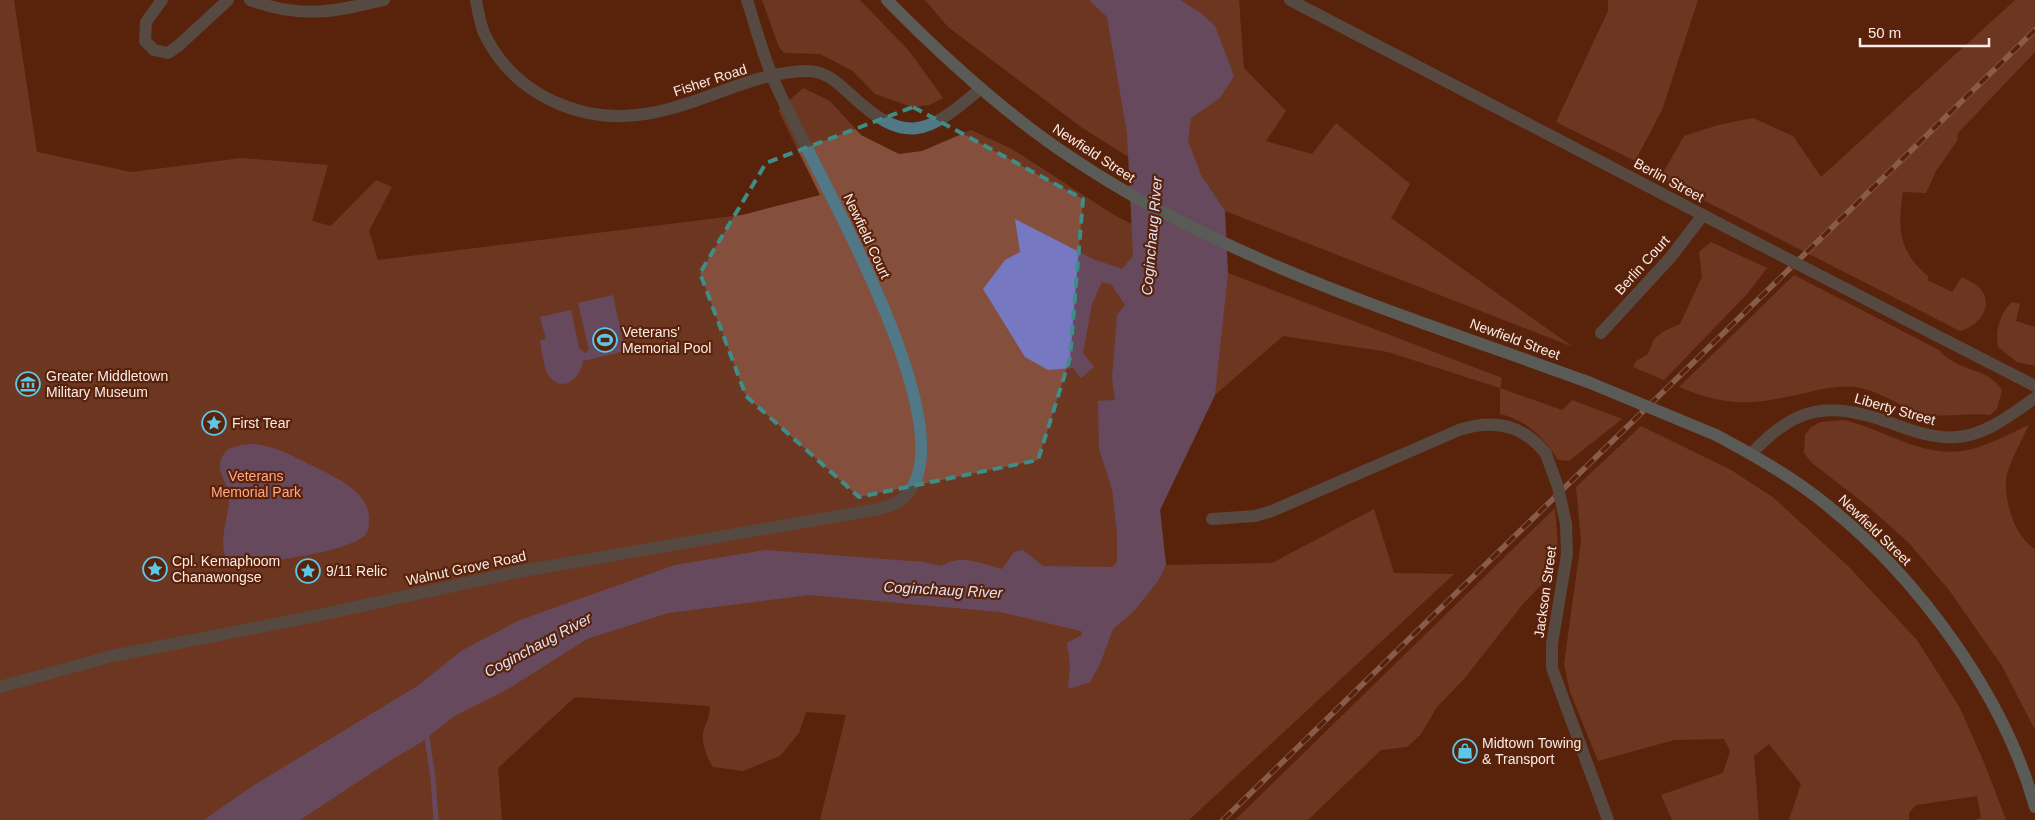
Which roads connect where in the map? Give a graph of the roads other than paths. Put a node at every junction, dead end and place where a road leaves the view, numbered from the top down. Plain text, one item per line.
1 (162, 0) edge
2 (228, 0) edge
3 (250, 0) edge
4 (384, 0) edge
5 (476, 0) edge
6 (747, 0) edge
7 (887, 0) edge
8 (1290, 0) edge
9 (772, 76) junction
10 (980, 88) junction
11 (1704, 215) junction
12 (1601, 333) dead end
13 (2035, 386) edge
14 (2035, 398) edge
15 (1751, 454) junction
16 (909, 492) joint
17 (1212, 519) dead end
18 (0, 687) edge
19 (2035, 807) edge
20 (1608, 820) edge

1 - 2 street
3 - 4 street
5 - 9 street, Fisher Road
6 - 9 street, Newfield Court
7 - 10 main road, Newfield Street
8 - 11 street, Berlin Street
9 - 10 street, Fisher Road
9 - 16 street, Newfield Court
10 - 15 main road, Newfield Street, bridge
11 - 12 street, Berlin Court
11 - 13 street, Berlin Street, bridge
14 - 15 street, Liberty Street
15 - 19 main road, Newfield Street
16 - 18 street, Walnut Grove Road
17 - 20 street, Jackson Street, bridge

